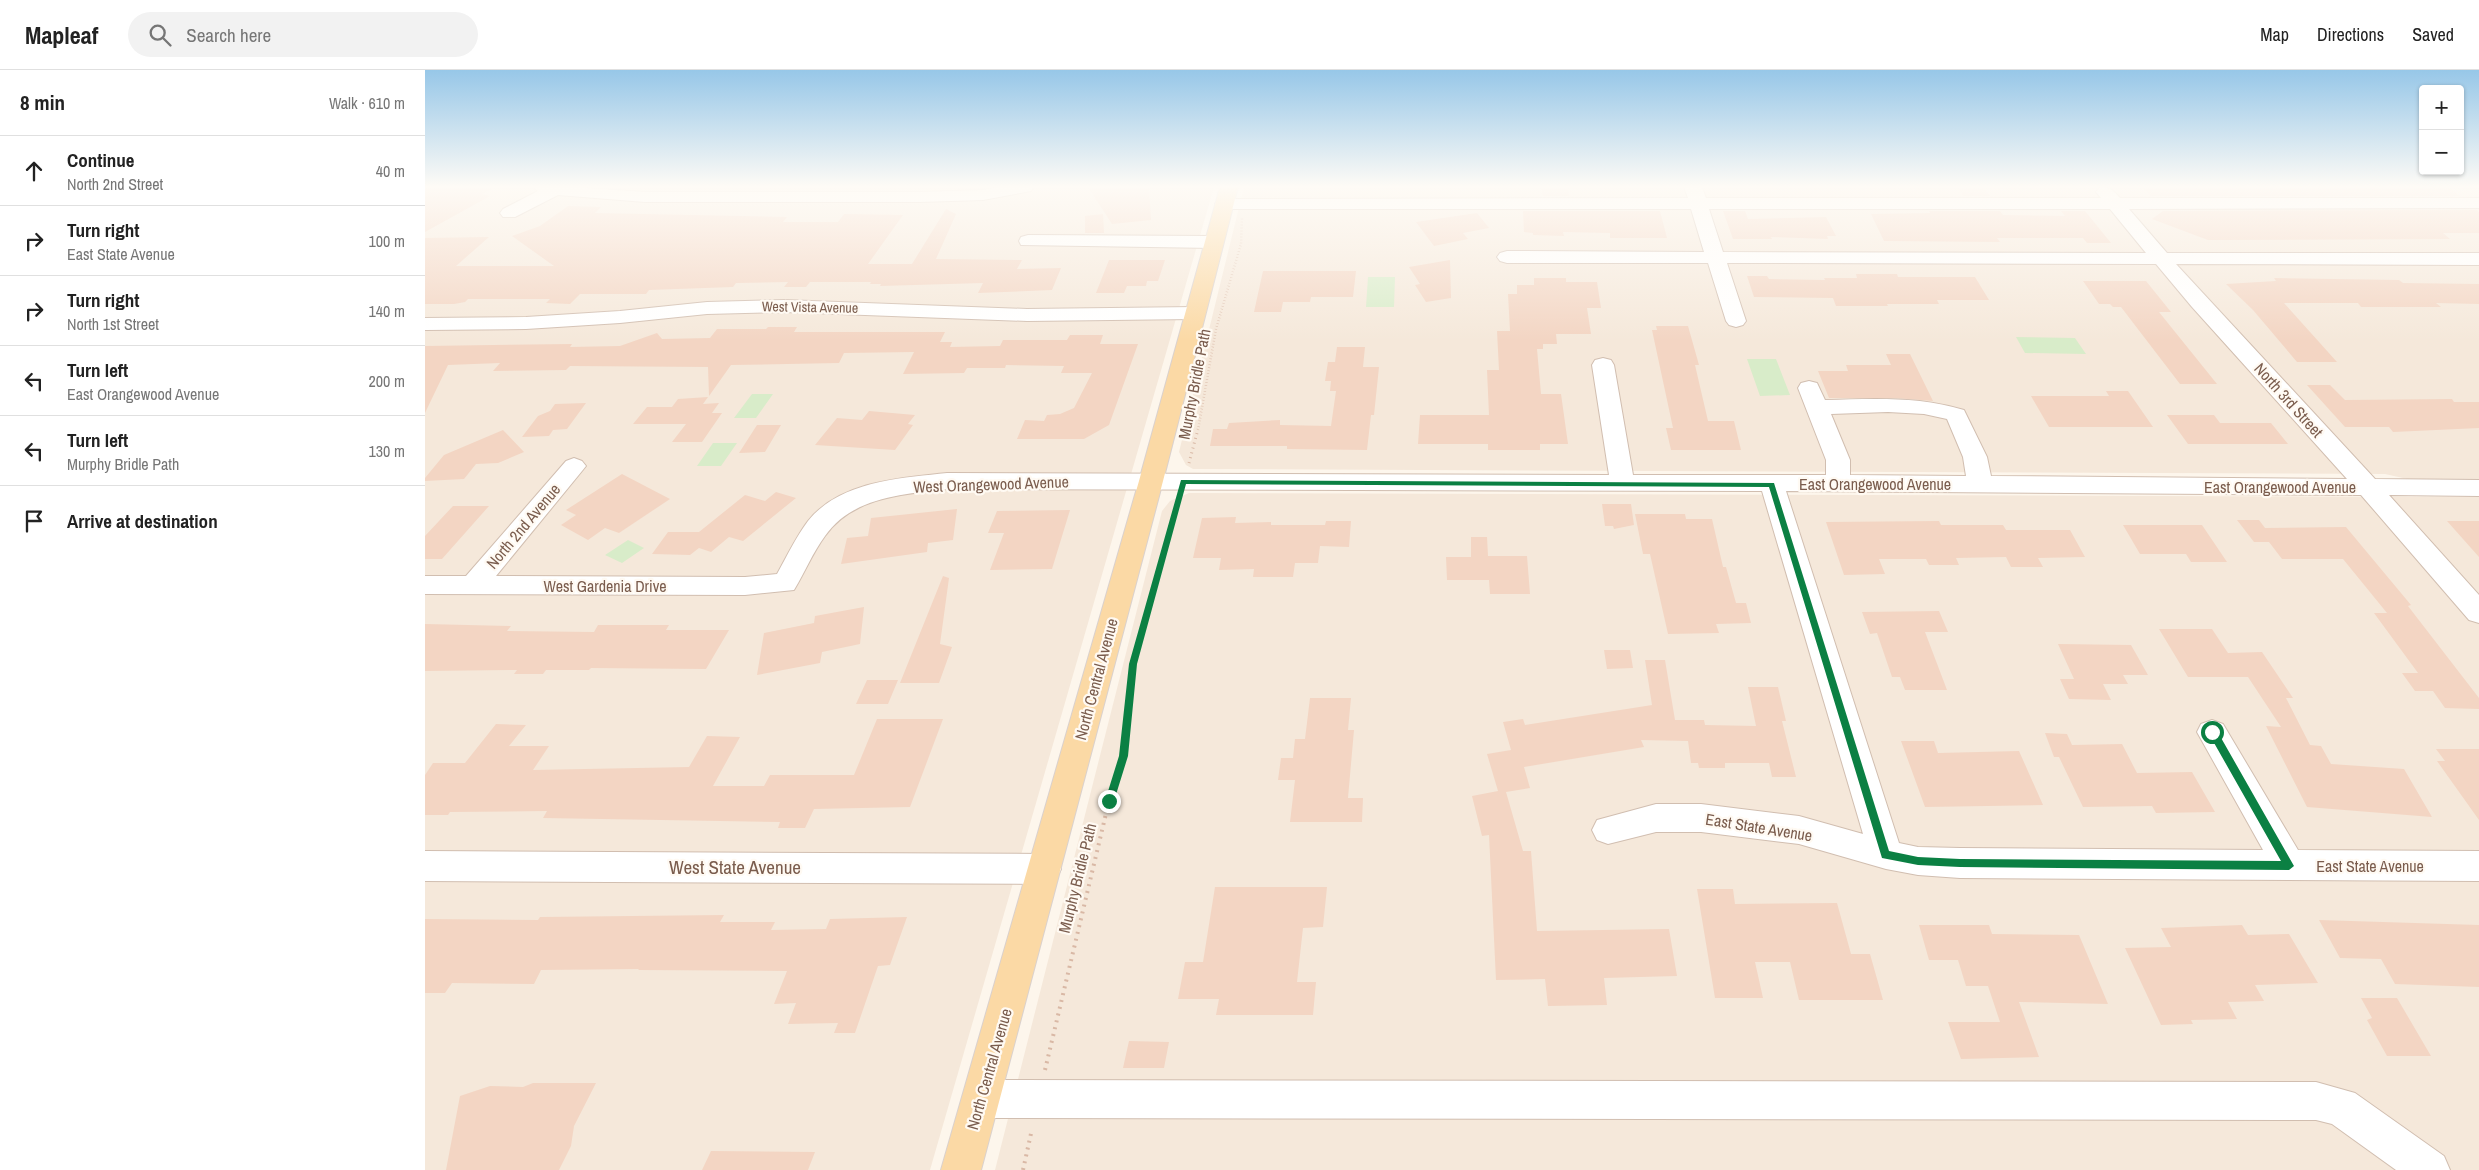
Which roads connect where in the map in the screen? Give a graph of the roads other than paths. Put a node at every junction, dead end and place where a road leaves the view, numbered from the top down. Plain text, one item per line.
1 (1216, 238) edge
2 (1709, 238) edge
3 (2144, 238) edge
4 (1028, 241) dead end
5 (1214, 242) junction
6 (1507, 257) dead end
7 (1715, 257) junction
8 (2161, 258) junction
9 (2479, 259) edge
10 (1195, 313) junction
11 (1737, 321) dead end
12 (425, 324) edge
13 (1603, 365) dead end
14 (573, 466) dead end
15 (1151, 481) junction
16 (1622, 482) junction
17 (1837, 483) junction
18 (1772, 484) junction
19 (1979, 484) junction
20 (2368, 488) junction
21 (2479, 488) edge
22 (785, 583) joint
23 (425, 586) edge
24 (472, 586) junction
25 (2479, 613) edge
26 (2212, 732) dead end
27 (1608, 830) dead end
28 (1886, 855) junction
29 (425, 866) edge
30 (2289, 866) junction
31 (2479, 866) edge
32 (1044, 869) junction
33 (981, 1099) junction
34 (961, 1170) edge
35 (2430, 1170) edge

1 - 5 main road, North Central Avenue
2 - 7 street
3 - 8 street, North 3rd Street
4 - 5 street
5 - 10 main road, North Central Avenue
6 - 7 street
7 - 8 street
7 - 11 street
8 - 9 street
8 - 20 street, North 3rd Street
10 - 12 street, West Vista Avenue
10 - 15 main road, North Central Avenue
13 - 16 street
14 - 24 street, North 2nd Avenue
15 - 16 street, East Orangewood Avenue
15 - 22 street, West Orangewood Avenue
15 - 32 main road, North Central Avenue
16 - 18 street, East Orangewood Avenue
17 - 18 street, East Orangewood Avenue
17 - 19 street, East Orangewood Avenue
17 - 19 street
18 - 28 street
19 - 20 street, East Orangewood Avenue
20 - 21 street, East Orangewood Avenue
20 - 25 street, North 3rd Street
22 - 24 street, West Gardenia Drive
23 - 24 street, West Gardenia Drive
26 - 30 street
27 - 28 street, East State Avenue
28 - 30 street, East State Avenue
29 - 32 street, West State Avenue
30 - 31 street, East State Avenue
32 - 33 main road, North Central Avenue
33 - 34 main road, North Central Avenue
33 - 35 street

